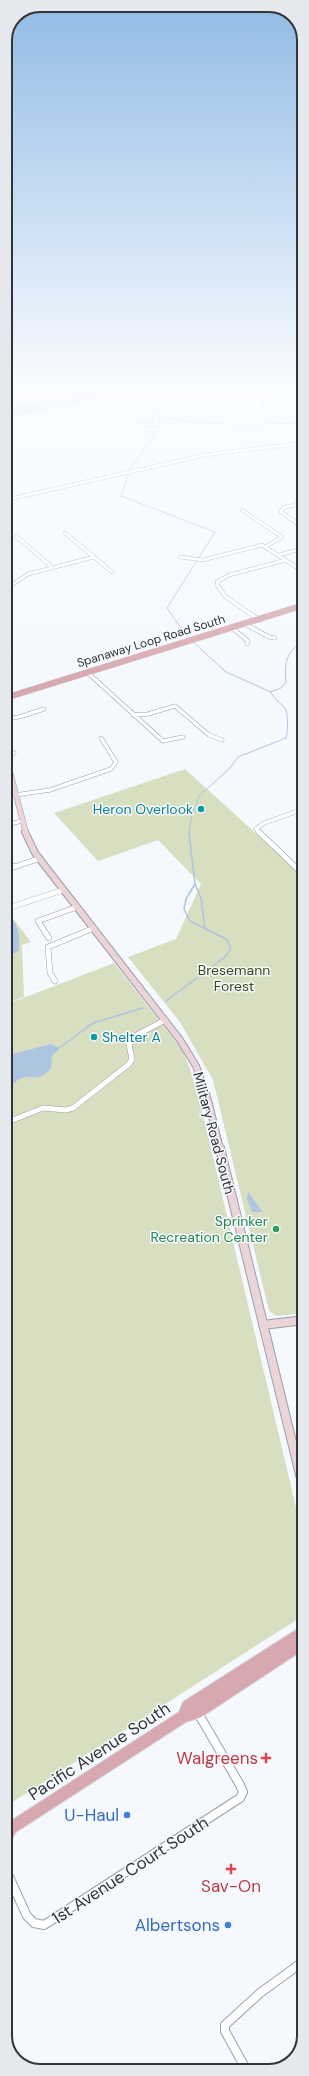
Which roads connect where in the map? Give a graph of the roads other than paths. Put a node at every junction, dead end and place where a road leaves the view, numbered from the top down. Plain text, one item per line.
1 (54, 489) edge
2 (12, 498) edge
3 (297, 505) edge
4 (242, 510) dead end
5 (297, 523) edge
6 (65, 533) dead end
7 (16, 536) dead end
8 (267, 546) junction
9 (297, 550) edge
10 (280, 555) junction
11 (94, 557) junction
12 (180, 557) dead end
13 (286, 560) junction
14 (297, 567) edge
15 (53, 568) junction
16 (112, 572) dead end
17 (12, 584) edge
18 (297, 606) edge
19 (258, 619) junction
20 (243, 623) junction
21 (231, 627) junction
22 (275, 638) dead end
23 (247, 644) dead end
24 (87, 672) junction
25 (12, 696) edge
26 (44, 709) dead end
27 (132, 715) junction
28 (12, 718) edge
29 (183, 737) dead end
30 (101, 738) dead end
31 (222, 740) dead end
32 (12, 783) edge
33 (15, 795) junction
34 (297, 813) edge
35 (22, 821) junction
36 (12, 823) edge
37 (38, 858) junction
38 (13, 867) edge
39 (297, 868) edge
40 (63, 890) junction
41 (12, 907) edge
42 (77, 907) junction
43 (94, 928) junction
44 (49, 938) dead end
45 (55, 981) dead end
46 (165, 1020) junction
47 (12, 1120) edge
48 (297, 1321) edge
49 (263, 1325) junction
50 (297, 1463) edge
51 (297, 1636) edge
52 (297, 1647) edge
53 (198, 1712) junction
54 (184, 1716) junction
55 (12, 1829) edge
56 (12, 1883) edge
57 (297, 1966) edge
58 (243, 2064) edge

1 - 2 street
3 - 5 street
4 - 8 street
6 - 11 street
7 - 15 street
8 - 10 street
8 - 12 street
9 - 10 street
10 - 13 street
11 - 15 street
11 - 16 street
13 - 14 street
13 - 19 street
15 - 17 street
18 - 19 main road, Spanaway Loop Road South
19 - 20 main road, Spanaway Loop Road South
20 - 21 main road, Spanaway Loop Road South
20 - 22 street
21 - 23 street
21 - 24 main road, Spanaway Loop Road South
24 - 25 main road, Spanaway Loop Road South
24 - 27 street
26 - 28 street
27 - 29 street
27 - 31 street
30 - 33 street
32 - 33 main road, Military Road South
33 - 35 main road, Military Road South
34 - 39 street
35 - 36 street
35 - 37 main road, Military Road South
37 - 38 street
37 - 40 main road, Military Road South
40 - 41 street
40 - 42 main road, Military Road South
42 - 43 main road, Military Road South
42 - 44 street
43 - 45 street
43 - 46 main road, Military Road South
46 - 47 street
46 - 49 main road, Military Road South
48 - 49 main road
49 - 50 main road, Military Road South
51 - 54 main road, Pacific Avenue South
52 - 53 main road, Pacific Avenue South
53 - 54 main road, Pacific Avenue South
53 - 56 street, 1st Avenue Court South
54 - 55 main road, Pacific Avenue South
57 - 58 street

